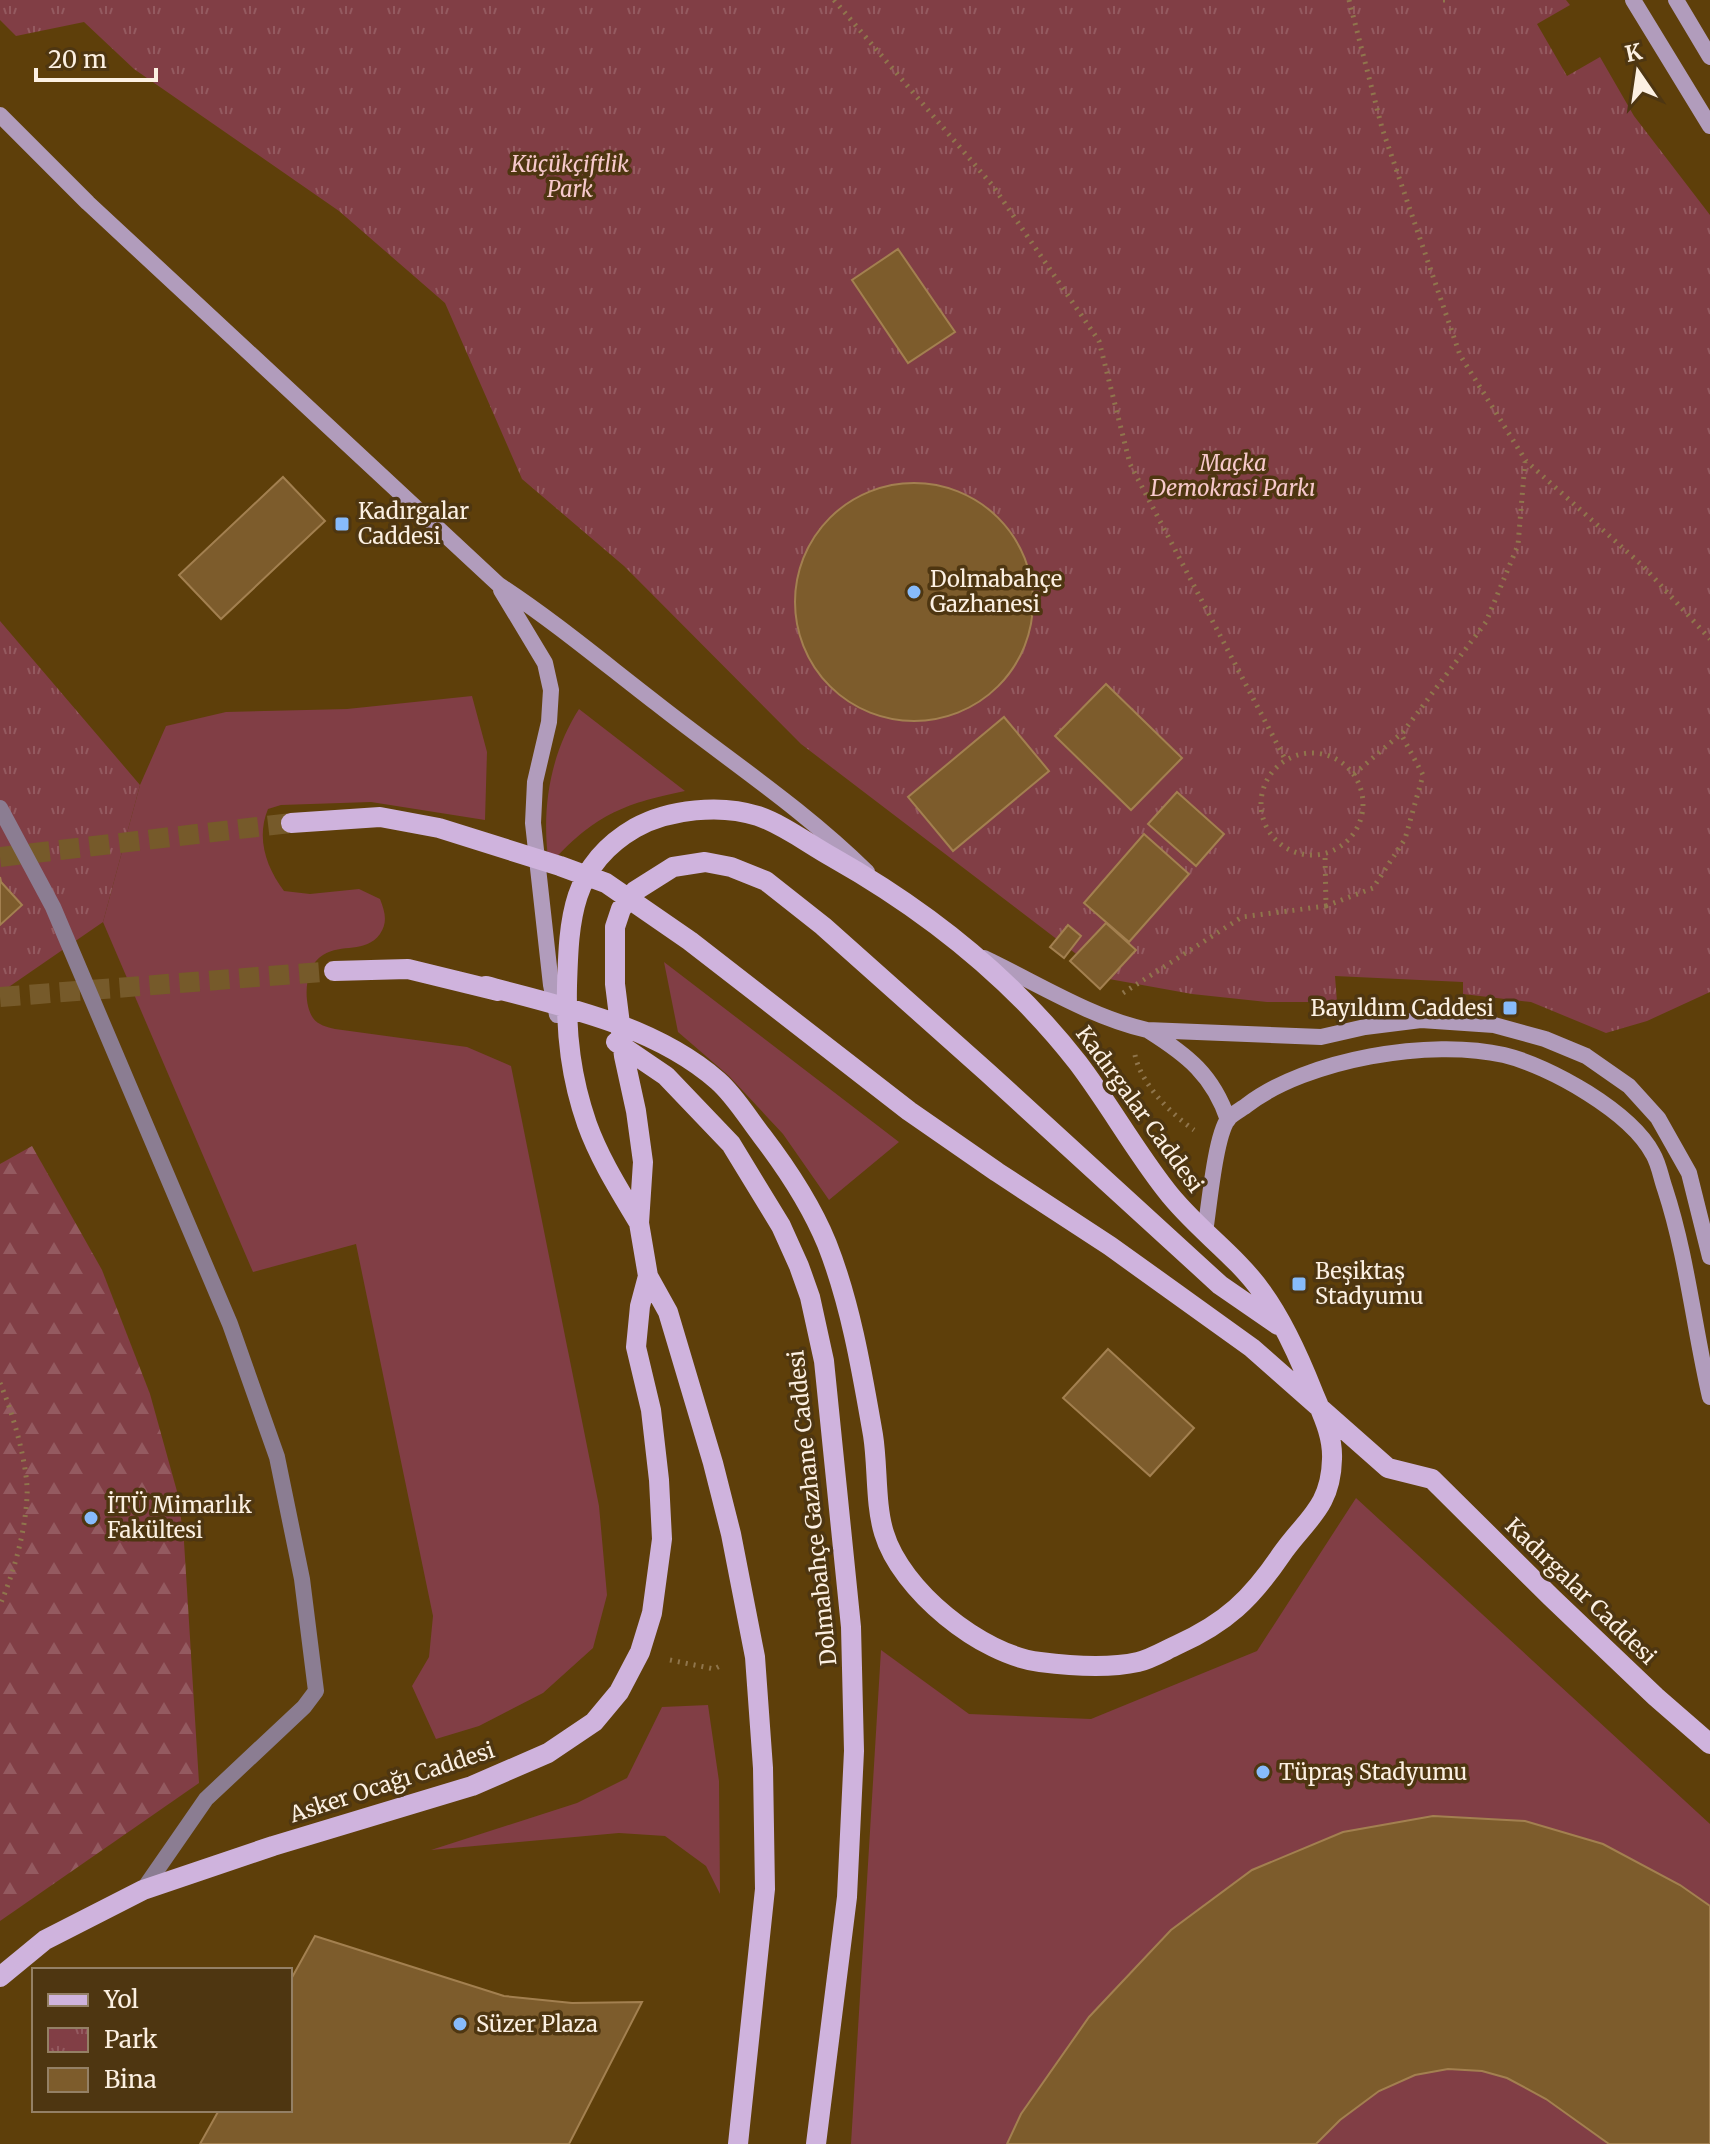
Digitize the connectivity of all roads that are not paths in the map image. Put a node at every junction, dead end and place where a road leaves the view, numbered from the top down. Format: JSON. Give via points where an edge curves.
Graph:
{"nodes":[{"id":1,"x":1633,"y":0,"type":"edge"},
{"id":2,"x":1676,"y":0,"type":"edge"},
{"id":3,"x":1710,"y":57,"type":"edge"},
{"id":4,"x":0,"y":115,"type":"edge"},
{"id":5,"x":1710,"y":126,"type":"edge"},
{"id":6,"x":499,"y":585,"type":"junction"},
{"id":7,"x":0,"y":808,"type":"edge"},
{"id":8,"x":291,"y":823,"type":"tunnel mouth"},
{"id":9,"x":880,"y":884,"type":"junction"},
{"id":10,"x":975,"y":953,"type":"junction"},
{"id":11,"x":334,"y":971,"type":"tunnel mouth"},
{"id":12,"x":486,"y":986,"type":"junction"},
{"id":13,"x":1147,"y":1030,"type":"junction"},
{"id":14,"x":567,"y":1049,"type":"junction"},
{"id":15,"x":1228,"y":1120,"type":"junction"},
{"id":16,"x":639,"y":1223,"type":"junction"},
{"id":17,"x":1205,"y":1232,"type":"junction"},
{"id":18,"x":1710,"y":1257,"type":"edge"},
{"id":19,"x":648,"y":1276,"type":"junction"},
{"id":20,"x":1282,"y":1328,"type":"junction"},
{"id":21,"x":1710,"y":1397,"type":"edge"},
{"id":22,"x":1319,"y":1408,"type":"junction"},
{"id":23,"x":1710,"y":1744,"type":"edge"},
{"id":24,"x":143,"y":1890,"type":"junction"},
{"id":25,"x":0,"y":1977,"type":"edge"},
{"id":26,"x":738,"y":2144,"type":"edge"},
{"id":27,"x":816,"y":2144,"type":"edge"}],
"edges":[{"from":1,"to":5,"type":"main road"},
{"from":2,"to":3,"type":"main road"},
{"from":4,"to":6,"type":"main road"},
{"from":6,"to":9,"type":"main road","via":[[798,809]]},
{"from":6,"to":14,"type":"main road","via":[[545,663],[551,690],[533,823],[551,985]]},
{"from":7,"to":24,"type":"lane","via":[[53,907],[230,1324],[277,1457],[313,1659],[316,1691],[206,1799]]},
{"from":8,"to":22,"type":"main road","via":[[380,817],[424,825],[606,883],[690,941],[909,1111],[1252,1348]]},
{"from":9,"to":10,"type":"main road","name":"Kadırgalar Caddesi"},
{"from":9,"to":14,"type":"main road","name":"Kadırgalar Caddesi","via":[[754,814],[717,809],[646,822],[614,841],[582,882],[570,920]]},
{"from":10,"to":13,"type":"main road"},
{"from":10,"to":17,"type":"main road","name":"Kadırgalar Caddesi","via":[[1046,1024],[1168,1194]]},
{"from":11,"to":12,"type":"main road","name":"Dolmabahçe Gazhane Caddesi","via":[[408,969]]},
{"from":12,"to":22,"type":"main road","via":[[608,1022],[672,1049],[722,1084],[784,1165],[827,1245],[854,1332],[874,1444],[882,1529],[897,1563],[927,1599],[975,1638],[1030,1661],[1088,1666],[1141,1662],[1198,1636],[1235,1611],[1315,1517],[1333,1462],[1330,1434]]},
{"from":12,"to":27,"type":"main road","name":"Dolmabahçe Gazhane Caddesi","via":[[604,1034],[666,1076],[731,1144],[781,1226],[810,1297],[824,1361],[845,1560],[854,1751],[847,1897]]},
{"from":13,"to":15,"type":"main road","via":[[1177,1048],[1210,1080]]},
{"from":13,"to":18,"type":"main road","via":[[1321,1037],[1421,1020],[1494,1025],[1545,1039],[1586,1056],[1618,1078],[1658,1118],[1689,1173]]},
{"from":14,"to":16,"type":"main road","via":[[589,1131]]},
{"from":15,"to":17,"type":"main road"},
{"from":15,"to":21,"type":"main road","via":[[1267,1090],[1309,1072],[1374,1056],[1434,1050],[1504,1055],[1588,1093],[1630,1126],[1653,1154],[1673,1215]]},
{"from":16,"to":19,"type":"main road"},
{"from":16,"to":20,"type":"main road","via":[[643,1162],[620,1027],[615,927],[635,891],[673,867],[705,862],[766,881],[823,926],[1220,1285]]},
{"from":17,"to":20,"type":"main road","name":"Kadırgalar Caddesi","via":[[1263,1293]]},
{"from":19,"to":24,"type":"main road","name":"Asker Ocağı Caddesi","via":[[636,1347],[651,1410],[662,1539],[652,1613],[619,1692],[594,1722],[548,1753],[472,1786]]},
{"from":19,"to":26,"type":"main road","via":[[668,1312],[713,1463],[755,1657],[765,1889]]},
{"from":20,"to":22,"type":"main road","name":"Kadırgalar Caddesi"},
{"from":22,"to":23,"type":"main road","name":"Kadırgalar Caddesi","via":[[1388,1468],[1432,1479]]},
{"from":24,"to":25,"type":"main road","name":"Asker Ocağı Caddesi","via":[[45,1940]]}]}
